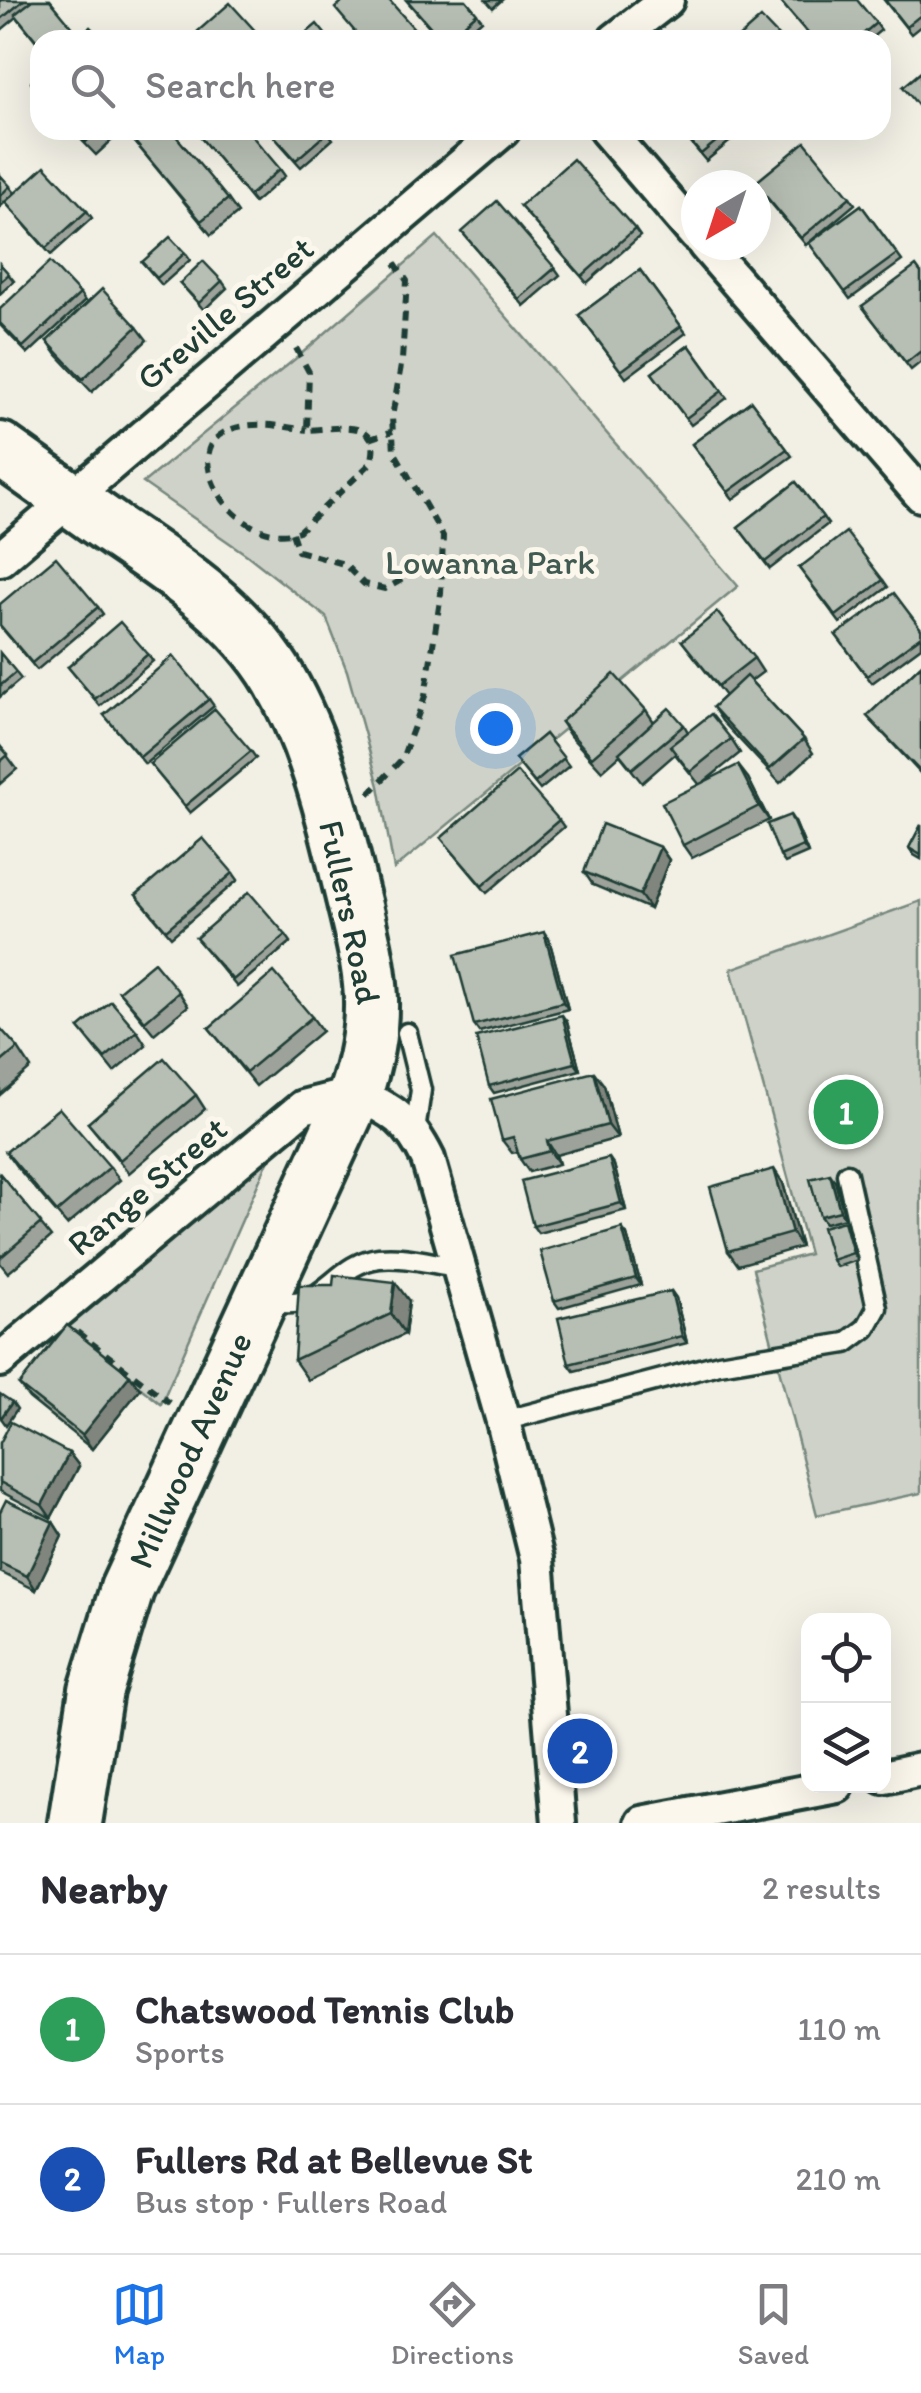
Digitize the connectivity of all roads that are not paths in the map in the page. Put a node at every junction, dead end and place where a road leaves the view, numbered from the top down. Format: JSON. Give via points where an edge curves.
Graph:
{"nodes":[{"id":1,"x":666,"y":0,"type":"edge"},
{"id":2,"x":627,"y":30,"type":"edge"},
{"id":3,"x":492,"y":140,"type":"edge"},
{"id":4,"x":615,"y":140,"type":"edge"},
{"id":5,"x":681,"y":217,"type":"edge"},
{"id":6,"x":718,"y":260,"type":"edge"},
{"id":7,"x":0,"y":449,"type":"edge"},
{"id":8,"x":921,"y":495,"type":"edge"},
{"id":9,"x":70,"y":498,"type":"junction"},
{"id":10,"x":0,"y":559,"type":"edge"},
{"id":11,"x":407,"y":1033,"type":"dead end"},
{"id":12,"x":355,"y":1094,"type":"junction"},
{"id":13,"x":415,"y":1131,"type":"junction"},
{"id":14,"x":846,"y":1174,"type":"dead end"},
{"id":15,"x":457,"y":1267,"type":"junction"},
{"id":16,"x":260,"y":1297,"type":"junction"},
{"id":17,"x":0,"y":1360,"type":"edge"},
{"id":18,"x":504,"y":1421,"type":"junction"},
{"id":19,"x":921,"y":1769,"type":"edge"},
{"id":20,"x":891,"y":1775,"type":"edge"},
{"id":21,"x":801,"y":1793,"type":"edge"},
{"id":22,"x":75,"y":1823,"type":"edge"},
{"id":23,"x":559,"y":1823,"type":"edge"},
{"id":24,"x":642,"y":1823,"type":"edge"}],
"edges":[{"from":1,"to":2,"type":"street"},
{"from":3,"to":9,"type":"street","name":"Greville Street"},
{"from":4,"to":5,"type":"street"},
{"from":6,"to":8,"type":"street"},
{"from":7,"to":9,"type":"main road","name":"Fullers Road"},
{"from":9,"to":10,"type":"street","name":"Greville Street"},
{"from":9,"to":12,"type":"main road","name":"Fullers Road","via":[[222,610],[289,698],[347,872],[371,985],[370,1048]]},
{"from":11,"to":13,"type":"lane","via":[[421,1090]]},
{"from":12,"to":13,"type":"street"},
{"from":12,"to":16,"type":"main road","name":"Millwood Avenue"},
{"from":12,"to":17,"type":"street","name":"Range Street","via":[[304,1107]]},
{"from":13,"to":15,"type":"street"},
{"from":14,"to":18,"type":"lane","via":[[877,1308],[866,1328],[846,1343],[719,1364]]},
{"from":15,"to":16,"type":"lane","via":[[378,1258],[306,1302],[288,1306]]},
{"from":15,"to":18,"type":"street"},
{"from":16,"to":22,"type":"main road","name":"Millwood Avenue","via":[[110,1635]]},
{"from":18,"to":23,"type":"street","via":[[536,1560]]},
{"from":19,"to":20,"type":"street"},
{"from":21,"to":24,"type":"street"}]}
